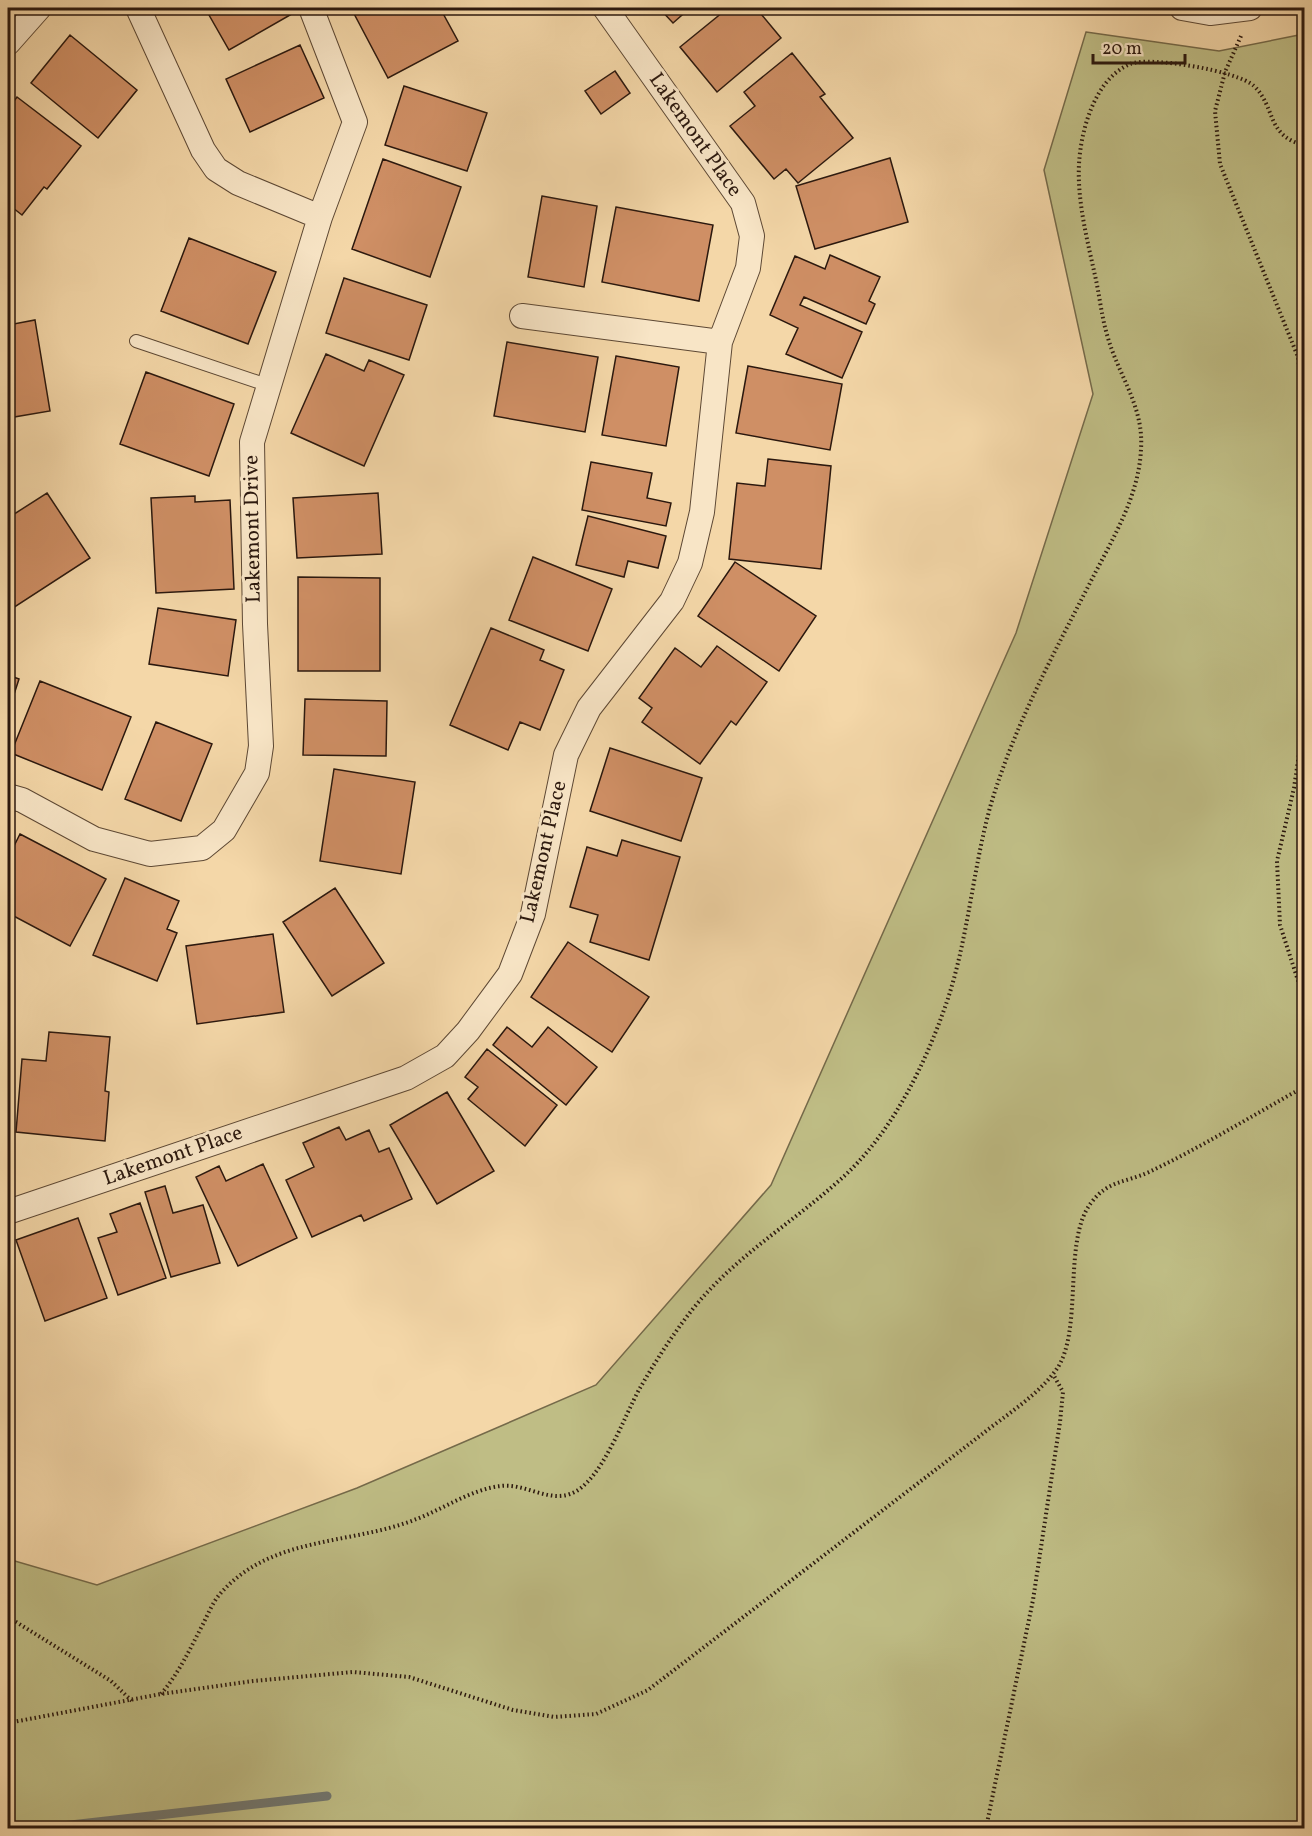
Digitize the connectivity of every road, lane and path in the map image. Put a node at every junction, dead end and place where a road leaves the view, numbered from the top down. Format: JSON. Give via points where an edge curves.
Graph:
{"nodes":[{"id":1,"x":39,"y":8,"type":"edge"},
{"id":2,"x":138,"y":8,"type":"edge"},
{"id":3,"x":311,"y":8,"type":"edge"},
{"id":4,"x":605,"y":8,"type":"edge"},
{"id":5,"x":1182,"y":8,"type":"edge"},
{"id":6,"x":1247,"y":18,"type":"edge"},
{"id":7,"x":8,"y":43,"type":"edge"},
{"id":8,"x":1225,"y":72,"type":"junction"},
{"id":9,"x":1305,"y":145,"type":"edge"},
{"id":10,"x":320,"y":217,"type":"junction"},
{"id":11,"x":522,"y":316,"type":"dead end"},
{"id":12,"x":136,"y":341,"type":"dead end"},
{"id":13,"x":720,"y":342,"type":"junction"},
{"id":14,"x":267,"y":385,"type":"junction"},
{"id":15,"x":1305,"y":405,"type":"edge"},
{"id":16,"x":1305,"y":720,"type":"edge"},
{"id":17,"x":8,"y":796,"type":"edge"},
{"id":18,"x":1305,"y":999,"type":"edge"},
{"id":19,"x":1305,"y":1087,"type":"edge"},
{"id":20,"x":8,"y":1212,"type":"edge"},
{"id":21,"x":1053,"y":1374,"type":"junction"},
{"id":22,"x":8,"y":1617,"type":"edge"},
{"id":23,"x":161,"y":1694,"type":"junction"},
{"id":24,"x":132,"y":1701,"type":"junction"},
{"id":25,"x":8,"y":1723,"type":"edge"},
{"id":26,"x":986,"y":1828,"type":"edge"}],
"edges":[{"from":1,"to":7,"type":"street"},
{"from":2,"to":10,"type":"street","via":[[202,150],[216,169],[238,183]]},
{"from":3,"to":10,"type":"street","name":"Lakemont Drive","via":[[355,122]]},
{"from":4,"to":13,"type":"street","name":"Lakemont Place","via":[[743,203],[752,236],[748,268]]},
{"from":5,"to":6,"type":"street"},
{"from":6,"to":8,"type":"path"},
{"from":8,"to":9,"type":"path","via":[[1258,89],[1275,127],[1289,142]]},
{"from":8,"to":15,"type":"path","via":[[1215,111],[1220,164],[1298,357]]},
{"from":8,"to":23,"type":"path","via":[[1156,59],[1128,65],[1109,81],[1092,104],[1079,166],[1083,208],[1108,339],[1139,413],[1142,450],[1133,493],[1121,524],[1030,699],[1006,754],[945,1006],[916,1076],[879,1138],[843,1178],[735,1263],[690,1312],[641,1386],[593,1478],[571,1494],[549,1495],[504,1485],[477,1492],[401,1524],[315,1542],[271,1556],[217,1596],[179,1673]]},
{"from":10,"to":14,"type":"street","name":"Lakemont Drive"},
{"from":11,"to":13,"type":"street"},
{"from":12,"to":14,"type":"lane"},
{"from":13,"to":20,"type":"street","name":"Lakemont Place","via":[[702,512],[690,563],[672,601],[589,708],[566,755],[533,914],[510,974],[468,1031],[445,1056],[406,1078]]},
{"from":14,"to":17,"type":"street","name":"Lakemont Drive","via":[[252,442],[261,746],[257,773],[224,830],[202,848],[150,854],[94,839]]},
{"from":16,"to":18,"type":"path","via":[[1277,861],[1280,925]]},
{"from":19,"to":21,"type":"path","via":[[1148,1173],[1108,1185],[1089,1204],[1078,1236],[1066,1348]]},
{"from":21,"to":23,"type":"path","via":[[981,1435],[648,1690],[596,1714],[554,1717],[523,1712],[410,1677],[353,1672]]},
{"from":21,"to":26,"type":"path","via":[[1063,1392],[1060,1422],[1033,1600]]},
{"from":22,"to":24,"type":"path","via":[[111,1681]]},
{"from":23,"to":24,"type":"path"},
{"from":24,"to":25,"type":"path"}]}
